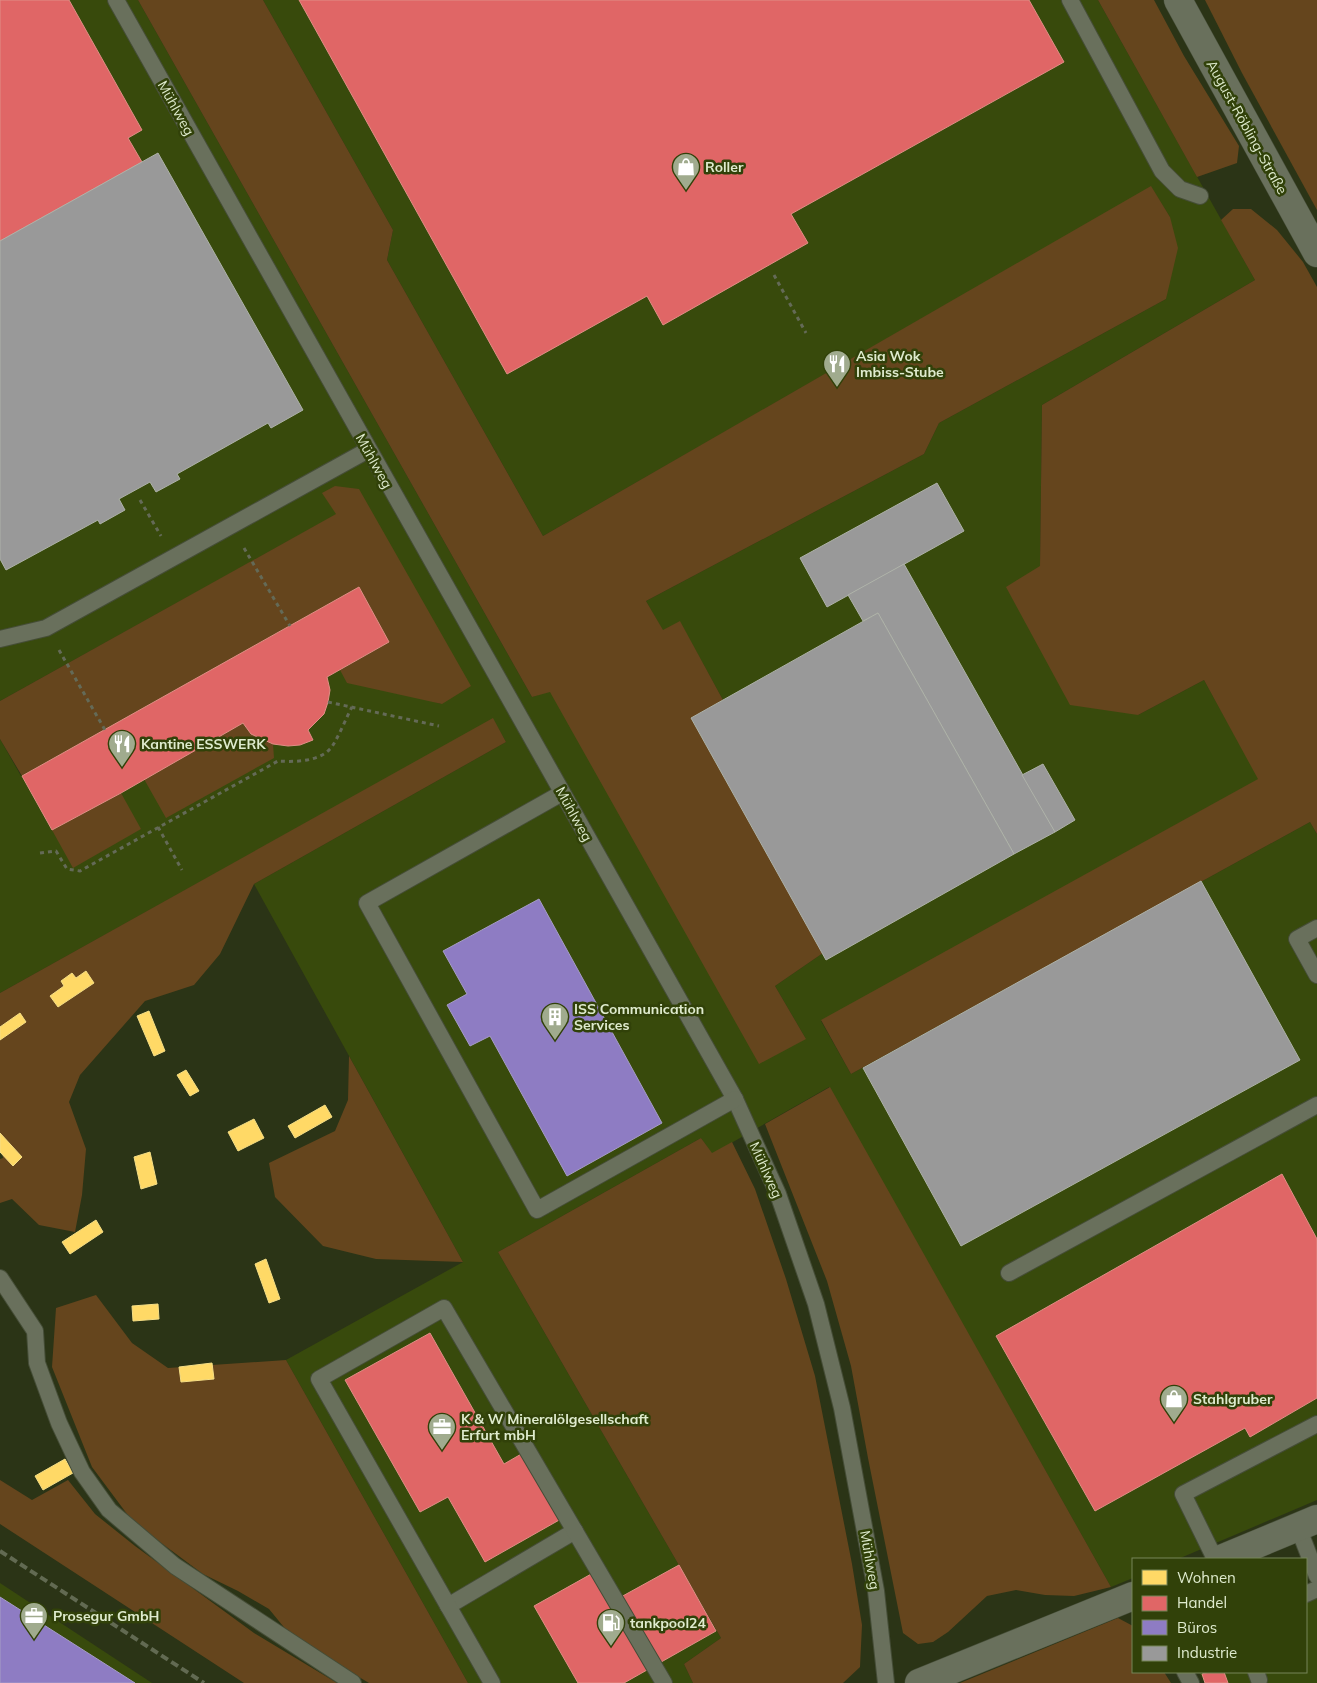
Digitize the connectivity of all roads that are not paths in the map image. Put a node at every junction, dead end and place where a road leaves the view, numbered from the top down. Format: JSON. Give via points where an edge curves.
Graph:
{"nodes":[{"id":1,"x":116,"y":0,"type":"edge"},
{"id":2,"x":1070,"y":0,"type":"edge"},
{"id":3,"x":1178,"y":0,"type":"edge"},
{"id":4,"x":1200,"y":196,"type":"dead end"},
{"id":5,"x":1317,"y":253,"type":"edge"},
{"id":6,"x":368,"y":450,"type":"junction"},
{"id":7,"x":0,"y":639,"type":"edge"},
{"id":8,"x":562,"y":793,"type":"junction"},
{"id":9,"x":1317,"y":928,"type":"edge"},
{"id":10,"x":1317,"y":975,"type":"edge"},
{"id":11,"x":734,"y":1099,"type":"junction"},
{"id":12,"x":1317,"y":1105,"type":"edge"},
{"id":13,"x":1009,"y":1273,"type":"dead end"},
{"id":14,"x":0,"y":1278,"type":"edge"},
{"id":15,"x":1317,"y":1424,"type":"edge"},
{"id":16,"x":1308,"y":1523,"type":"edge"},
{"id":17,"x":575,"y":1531,"type":"junction"},
{"id":18,"x":1215,"y":1558,"type":"edge"},
{"id":19,"x":1223,"y":1558,"type":"edge"},
{"id":20,"x":1317,"y":1576,"type":"edge"},
{"id":21,"x":1132,"y":1596,"type":"edge"},
{"id":22,"x":448,"y":1606,"type":"junction"},
{"id":23,"x":353,"y":1683,"type":"edge"},
{"id":24,"x":492,"y":1683,"type":"edge"},
{"id":25,"x":664,"y":1683,"type":"edge"},
{"id":26,"x":886,"y":1683,"type":"edge"},
{"id":27,"x":919,"y":1683,"type":"edge"}],
"edges":[{"from":1,"to":6,"type":"lane","name":"Mühlweg"},
{"from":2,"to":4,"type":"lane","via":[[1162,171],[1180,189]]},
{"from":3,"to":5,"type":"street","name":"August-Röbling-Straße"},
{"from":6,"to":7,"type":"lane","via":[[46,628]]},
{"from":6,"to":8,"type":"lane","name":"Mühlweg"},
{"from":8,"to":11,"type":"lane","name":"Mühlweg"},
{"from":8,"to":11,"type":"lane","via":[[367,903],[537,1210]]},
{"from":9,"to":10,"type":"lane","via":[[1297,939]]},
{"from":11,"to":26,"type":"lane","name":"Mühlweg","via":[[778,1194],[816,1304],[846,1427],[876,1591]]},
{"from":12,"to":13,"type":"lane"},
{"from":14,"to":23,"type":"lane","via":[[35,1331],[36,1363],[59,1423],[82,1472],[109,1510],[175,1566]]},
{"from":15,"to":18,"type":"lane","via":[[1183,1494]]},
{"from":16,"to":19,"type":"street"},
{"from":16,"to":20,"type":"lane"},
{"from":17,"to":22,"type":"lane"},
{"from":17,"to":22,"type":"lane","via":[[444,1308],[319,1379]]},
{"from":17,"to":25,"type":"lane"},
{"from":21,"to":27,"type":"street"},
{"from":22,"to":24,"type":"lane"}]}
